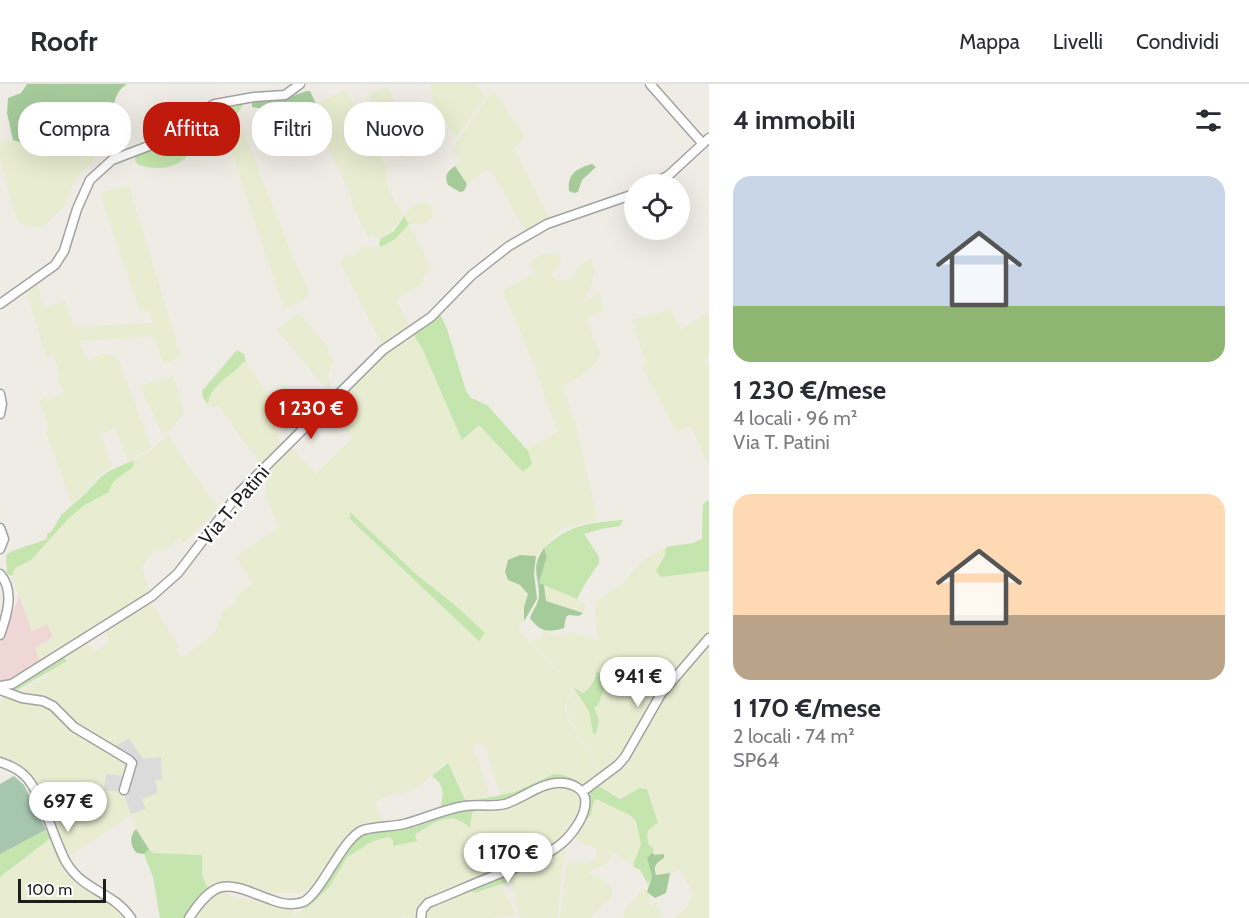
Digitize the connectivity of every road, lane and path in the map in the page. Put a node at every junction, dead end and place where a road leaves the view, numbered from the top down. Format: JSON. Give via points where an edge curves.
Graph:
{"nodes":[{"id":1,"x":300,"y":84,"type":"edge"},
{"id":2,"x":650,"y":84,"type":"edge"},
{"id":3,"x":706,"y":141,"type":"edge"},
{"id":4,"x":670,"y":174,"type":"edge"},
{"id":5,"x":624,"y":198,"type":"edge"},
{"id":6,"x":0,"y":304,"type":"edge"},
{"id":7,"x":0,"y":394,"type":"edge"},
{"id":8,"x":0,"y":414,"type":"edge"},
{"id":9,"x":0,"y":528,"type":"edge"},
{"id":10,"x":0,"y":549,"type":"edge"},
{"id":11,"x":0,"y":574,"type":"edge"},
{"id":12,"x":0,"y":635,"type":"edge"},
{"id":13,"x":709,"y":638,"type":"edge"},
{"id":14,"x":0,"y":688,"type":"edge"},
{"id":15,"x":0,"y":762,"type":"edge"},
{"id":16,"x":124,"y":790,"type":"dead end"},
{"id":17,"x":582,"y":792,"type":"junction"},
{"id":18,"x":131,"y":918,"type":"edge"},
{"id":19,"x":189,"y":918,"type":"edge"},
{"id":20,"x":421,"y":918,"type":"edge"}],
"edges":[{"from":1,"to":6,"type":"street","via":[[285,96],[215,104],[167,139],[112,160],[90,180],[55,266]]},
{"from":2,"to":3,"type":"street"},
{"from":3,"to":4,"type":"street"},
{"from":5,"to":14,"type":"street","name":"Via T. Patini","via":[[548,224],[509,246],[472,275],[431,317],[383,350],[239,492],[191,558],[152,596]]},
{"from":7,"to":8,"type":"street"},
{"from":9,"to":10,"type":"street","via":[[4,539]]},
{"from":11,"to":12,"type":"street","via":[[10,593]]},
{"from":13,"to":17,"type":"street","via":[[661,694],[625,757]]},
{"from":14,"to":16,"type":"street","via":[[53,706],[74,728],[129,760],[132,763]]},
{"from":15,"to":18,"type":"street","via":[[26,776],[76,876],[116,900]]},
{"from":17,"to":19,"type":"street","via":[[573,785],[553,783],[496,806],[464,806],[361,831],[306,901],[293,905],[279,903],[232,886],[217,887]]},
{"from":17,"to":20,"type":"street","via":[[584,811],[556,848],[428,903]]}]}
